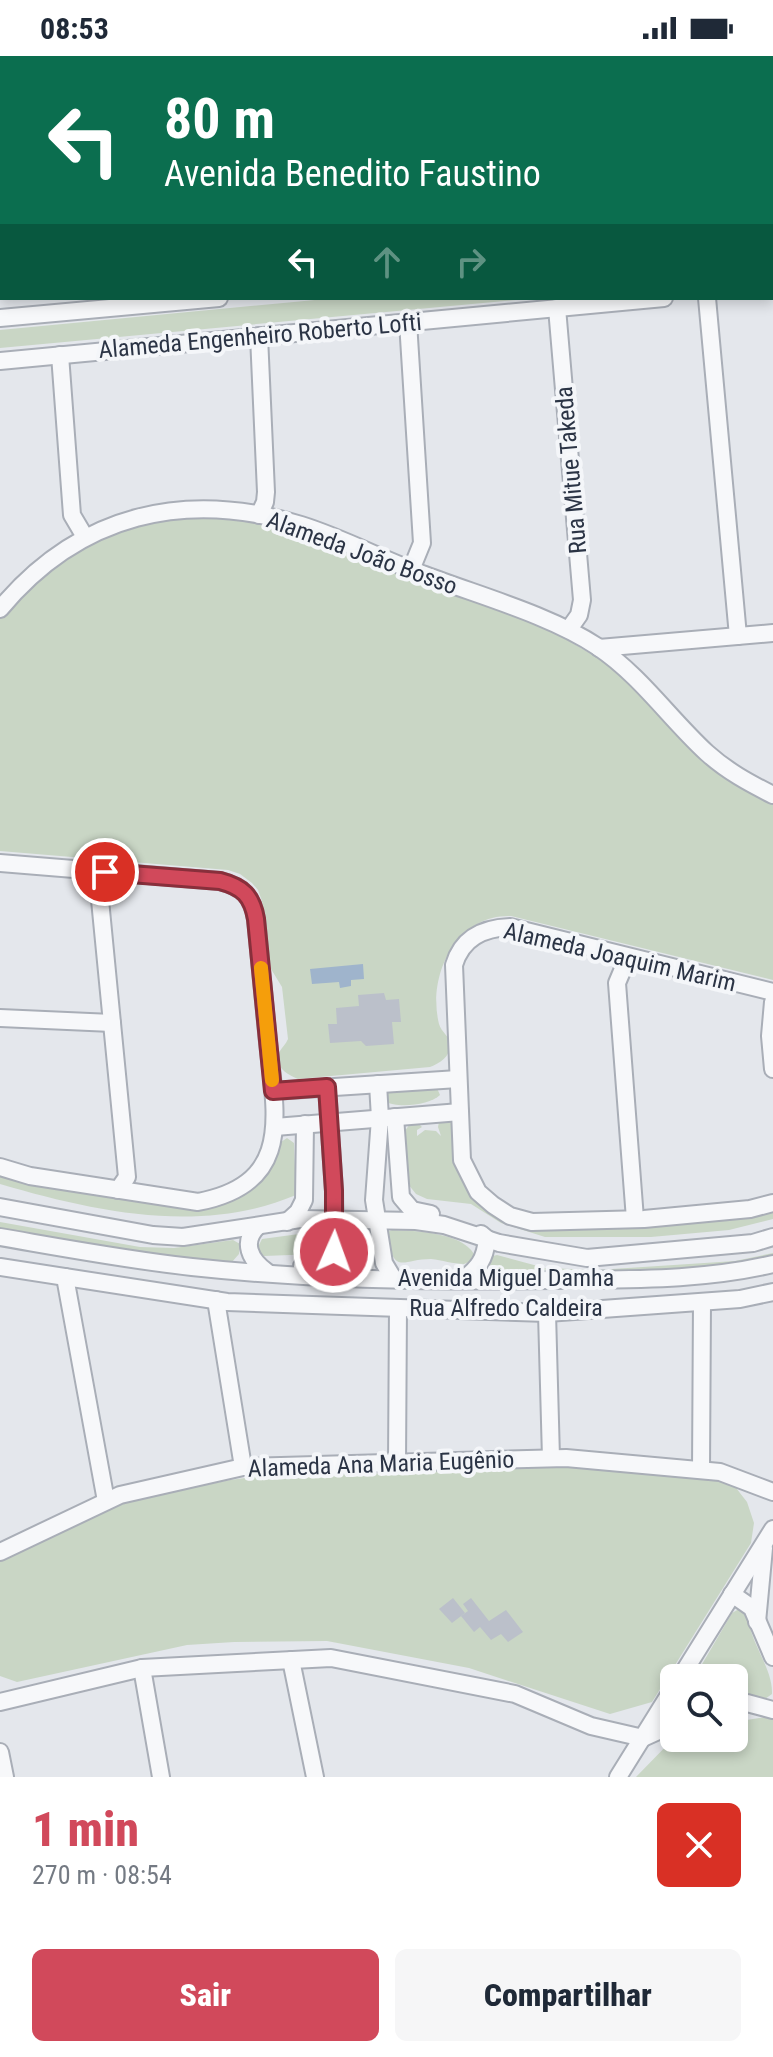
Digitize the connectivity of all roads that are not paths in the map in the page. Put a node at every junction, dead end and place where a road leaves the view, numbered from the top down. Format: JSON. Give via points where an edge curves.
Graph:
{"nodes":[{"id":1,"x":197,"y":300,"type":"edge"},
{"id":2,"x":643,"y":300,"type":"edge"},
{"id":3,"x":707,"y":300,"type":"edge"},
{"id":4,"x":557,"y":308,"type":"junction"},
{"id":5,"x":0,"y":318,"type":"edge"},
{"id":6,"x":408,"y":322,"type":"junction"},
{"id":7,"x":259,"y":336,"type":"junction"},
{"id":8,"x":60,"y":355,"type":"junction"},
{"id":9,"x":0,"y":361,"type":"edge"},
{"id":10,"x":259,"y":515,"type":"junction"},
{"id":11,"x":85,"y":537,"type":"junction"},
{"id":12,"x":411,"y":570,"type":"junction"},
{"id":13,"x":0,"y":609,"type":"edge"},
{"id":14,"x":569,"y":629,"type":"junction"},
{"id":15,"x":773,"y":633,"type":"edge"},
{"id":16,"x":738,"y":636,"type":"junction"},
{"id":17,"x":599,"y":648,"type":"junction"},
{"id":18,"x":773,"y":795,"type":"edge"},
{"id":19,"x":0,"y":863,"type":"edge"},
{"id":20,"x":105,"y":872,"type":"junction"},
{"id":21,"x":633,"y":958,"type":"junction"},
{"id":22,"x":773,"y":992,"type":"edge"},
{"id":23,"x":773,"y":1002,"type":"edge"},
{"id":24,"x":0,"y":1018,"type":"edge"},
{"id":25,"x":112,"y":1023,"type":"junction"},
{"id":26,"x":773,"y":1069,"type":"edge"},
{"id":27,"x":458,"y":1079,"type":"junction"},
{"id":28,"x":378,"y":1084,"type":"junction"},
{"id":29,"x":327,"y":1087,"type":"junction"},
{"id":30,"x":273,"y":1091,"type":"junction"},
{"id":31,"x":460,"y":1112,"type":"junction"},
{"id":32,"x":387,"y":1118,"type":"junction"},
{"id":33,"x":330,"y":1122,"type":"junction"},
{"id":34,"x":305,"y":1124,"type":"junction"},
{"id":35,"x":274,"y":1133,"type":"junction"},
{"id":36,"x":0,"y":1167,"type":"edge"},
{"id":37,"x":118,"y":1190,"type":"junction"},
{"id":38,"x":773,"y":1203,"type":"edge"},
{"id":39,"x":0,"y":1207,"type":"edge"},
{"id":40,"x":335,"y":1219,"type":"junction"},
{"id":41,"x":635,"y":1219,"type":"junction"},
{"id":42,"x":376,"y":1220,"type":"junction"},
{"id":43,"x":287,"y":1222,"type":"junction"},
{"id":44,"x":258,"y":1226,"type":"junction"},
{"id":45,"x":0,"y":1237,"type":"edge"},
{"id":46,"x":773,"y":1237,"type":"edge"},
{"id":47,"x":487,"y":1239,"type":"junction"},
{"id":48,"x":773,"y":1264,"type":"edge"},
{"id":49,"x":0,"y":1267,"type":"edge"},
{"id":50,"x":268,"y":1272,"type":"junction"},
{"id":51,"x":65,"y":1277,"type":"junction"},
{"id":52,"x":393,"y":1278,"type":"junction"},
{"id":53,"x":463,"y":1280,"type":"junction"},
{"id":54,"x":773,"y":1292,"type":"edge"},
{"id":55,"x":216,"y":1300,"type":"junction"},
{"id":56,"x":702,"y":1302,"type":"junction"},
{"id":57,"x":398,"y":1308,"type":"junction"},
{"id":58,"x":547,"y":1313,"type":"junction"},
{"id":59,"x":551,"y":1458,"type":"junction"},
{"id":60,"x":397,"y":1463,"type":"junction"},
{"id":61,"x":243,"y":1467,"type":"junction"},
{"id":62,"x":701,"y":1470,"type":"junction"},
{"id":63,"x":773,"y":1492,"type":"edge"},
{"id":64,"x":106,"y":1501,"type":"junction"},
{"id":65,"x":769,"y":1536,"type":"edge"},
{"id":66,"x":0,"y":1552,"type":"edge"},
{"id":67,"x":732,"y":1594,"type":"junction"},
{"id":68,"x":757,"y":1622,"type":"junction"},
{"id":69,"x":773,"y":1657,"type":"edge"},
{"id":70,"x":291,"y":1660,"type":"junction"},
{"id":71,"x":689,"y":1664,"type":"edge"},
{"id":72,"x":142,"y":1668,"type":"junction"},
{"id":73,"x":0,"y":1702,"type":"edge"},
{"id":74,"x":748,"y":1703,"type":"edge"},
{"id":75,"x":660,"y":1710,"type":"edge"},
{"id":76,"x":773,"y":1710,"type":"edge"},
{"id":77,"x":660,"y":1730,"type":"edge"},
{"id":78,"x":643,"y":1738,"type":"junction"},
{"id":79,"x":0,"y":1752,"type":"edge"},
{"id":80,"x":5,"y":1777,"type":"edge"},
{"id":81,"x":161,"y":1777,"type":"edge"},
{"id":82,"x":315,"y":1777,"type":"edge"},
{"id":83,"x":618,"y":1777,"type":"edge"}],
"edges":[{"from":1,"to":5,"type":"street"},
{"from":2,"to":4,"type":"street","name":"Alameda Engenheiro Roberto Lofti"},
{"from":3,"to":16,"type":"street"},
{"from":4,"to":6,"type":"street","name":"Alameda Engenheiro Roberto Lofti"},
{"from":4,"to":14,"type":"street","name":"Rua Mitue Takeda","via":[[582,600]]},
{"from":6,"to":7,"type":"street","name":"Alameda Engenheiro Roberto Lofti"},
{"from":6,"to":12,"type":"street","via":[[422,543]]},
{"from":7,"to":8,"type":"street","name":"Alameda Engenheiro Roberto Lofti"},
{"from":7,"to":10,"type":"street","via":[[266,492]]},
{"from":8,"to":9,"type":"street","name":"Alameda Engenheiro Roberto Lofti"},
{"from":8,"to":11,"type":"street","via":[[72,515]]},
{"from":10,"to":11,"type":"street","name":"Alameda João Bosso","via":[[180,509],[127,520]]},
{"from":10,"to":12,"type":"street","name":"Alameda João Bosso","via":[[303,525]]},
{"from":11,"to":13,"type":"street","name":"Alameda João Bosso","via":[[64,549]]},
{"from":12,"to":14,"type":"street","name":"Alameda João Bosso"},
{"from":14,"to":17,"type":"street","name":"Alameda João Bosso"},
{"from":15,"to":16,"type":"street"},
{"from":16,"to":17,"type":"street"},
{"from":17,"to":18,"type":"street","name":"Alameda João Bosso","via":[[638,680],[707,753]]},
{"from":19,"to":20,"type":"street"},
{"from":20,"to":25,"type":"street","via":[[100,900]]},
{"from":20,"to":30,"type":"street","via":[[220,881],[248,894],[256,919]]},
{"from":21,"to":22,"type":"street","name":"Alameda Joaquim Marim"},
{"from":21,"to":27,"type":"street","name":"Alameda Joaquim Marim","via":[[510,927],[480,932],[468,940],[454,965]]},
{"from":21,"to":41,"type":"street","via":[[617,983]]},
{"from":23,"to":26,"type":"street"},
{"from":24,"to":25,"type":"street"},
{"from":25,"to":37,"type":"street","via":[[127,1177]]},
{"from":27,"to":28,"type":"street"},
{"from":27,"to":31,"type":"street"},
{"from":28,"to":29,"type":"street"},
{"from":28,"to":32,"type":"street"},
{"from":29,"to":30,"type":"street"},
{"from":29,"to":33,"type":"street"},
{"from":30,"to":35,"type":"street"},
{"from":31,"to":32,"type":"street"},
{"from":31,"to":41,"type":"street","via":[[462,1160],[478,1192],[510,1216],[532,1222]]},
{"from":32,"to":33,"type":"street"},
{"from":32,"to":42,"type":"street","via":[[373,1187]]},
{"from":32,"to":47,"type":"street","via":[[401,1197],[407,1205],[468,1222]]},
{"from":33,"to":34,"type":"street"},
{"from":33,"to":40,"type":"street"},
{"from":34,"to":35,"type":"street"},
{"from":34,"to":43,"type":"street","via":[[305,1194]]},
{"from":35,"to":37,"type":"street","via":[[259,1171],[232,1194],[198,1202]]},
{"from":36,"to":37,"type":"street"},
{"from":38,"to":41,"type":"street"},
{"from":39,"to":44,"type":"street","name":"Avenida Miguel Damha","via":[[153,1235],[207,1235]]},
{"from":40,"to":42,"type":"street","name":"Avenida Miguel Damha"},
{"from":40,"to":43,"type":"street","name":"Avenida Miguel Damha"},
{"from":40,"to":50,"type":"street","via":[[335,1246],[326,1261]]},
{"from":42,"to":47,"type":"street","name":"Avenida Miguel Damha","via":[[444,1225]]},
{"from":42,"to":52,"type":"street","via":[[384,1263]]},
{"from":43,"to":44,"type":"street","name":"Avenida Miguel Damha"},
{"from":44,"to":50,"type":"street","via":[[249,1239],[249,1251]]},
{"from":45,"to":50,"type":"street","name":"Avenida Miguel Damha","via":[[191,1267]]},
{"from":46,"to":47,"type":"street","name":"Avenida Miguel Damha","via":[[587,1258]]},
{"from":47,"to":53,"type":"street","via":[[482,1262]]},
{"from":48,"to":53,"type":"street","name":"Avenida Miguel Damha","via":[[690,1278]]},
{"from":49,"to":51,"type":"street","name":"Rua Alfredo Caldeira"},
{"from":50,"to":52,"type":"street","name":"Avenida Miguel Damha"},
{"from":51,"to":55,"type":"street","name":"Rua Alfredo Caldeira"},
{"from":51,"to":64,"type":"street"},
{"from":52,"to":53,"type":"street","name":"Avenida Miguel Damha"},
{"from":54,"to":56,"type":"street","name":"Rua Alfredo Caldeira"},
{"from":55,"to":57,"type":"street","name":"Rua Alfredo Caldeira"},
{"from":55,"to":61,"type":"street"},
{"from":56,"to":58,"type":"street","name":"Rua Alfredo Caldeira"},
{"from":56,"to":62,"type":"street"},
{"from":57,"to":58,"type":"street","name":"Rua Alfredo Caldeira"},
{"from":57,"to":60,"type":"street"},
{"from":58,"to":59,"type":"street"},
{"from":59,"to":60,"type":"street","name":"Alameda Ana Maria Eugênio"},
{"from":59,"to":62,"type":"street","name":"Alameda Ana Maria Eugênio"},
{"from":60,"to":61,"type":"street","name":"Alameda Ana Maria Eugênio"},
{"from":61,"to":64,"type":"street","name":"Alameda Ana Maria Eugênio"},
{"from":62,"to":63,"type":"street","name":"Alameda Ana Maria Eugênio"},
{"from":64,"to":66,"type":"street","name":"Alameda Ana Maria Eugênio"},
{"from":65,"to":67,"type":"street"},
{"from":65,"to":68,"type":"street"},
{"from":67,"to":68,"type":"street","via":[[752,1608]]},
{"from":67,"to":71,"type":"street"},
{"from":68,"to":69,"type":"street"},
{"from":70,"to":72,"type":"street"},
{"from":70,"to":78,"type":"street","via":[[331,1658],[515,1694],[591,1726]]},
{"from":70,"to":82,"type":"street"},
{"from":72,"to":73,"type":"street"},
{"from":72,"to":81,"type":"street"},
{"from":74,"to":76,"type":"street"},
{"from":75,"to":78,"type":"street"},
{"from":77,"to":78,"type":"street"},
{"from":78,"to":83,"type":"street"},
{"from":79,"to":80,"type":"street"}]}
